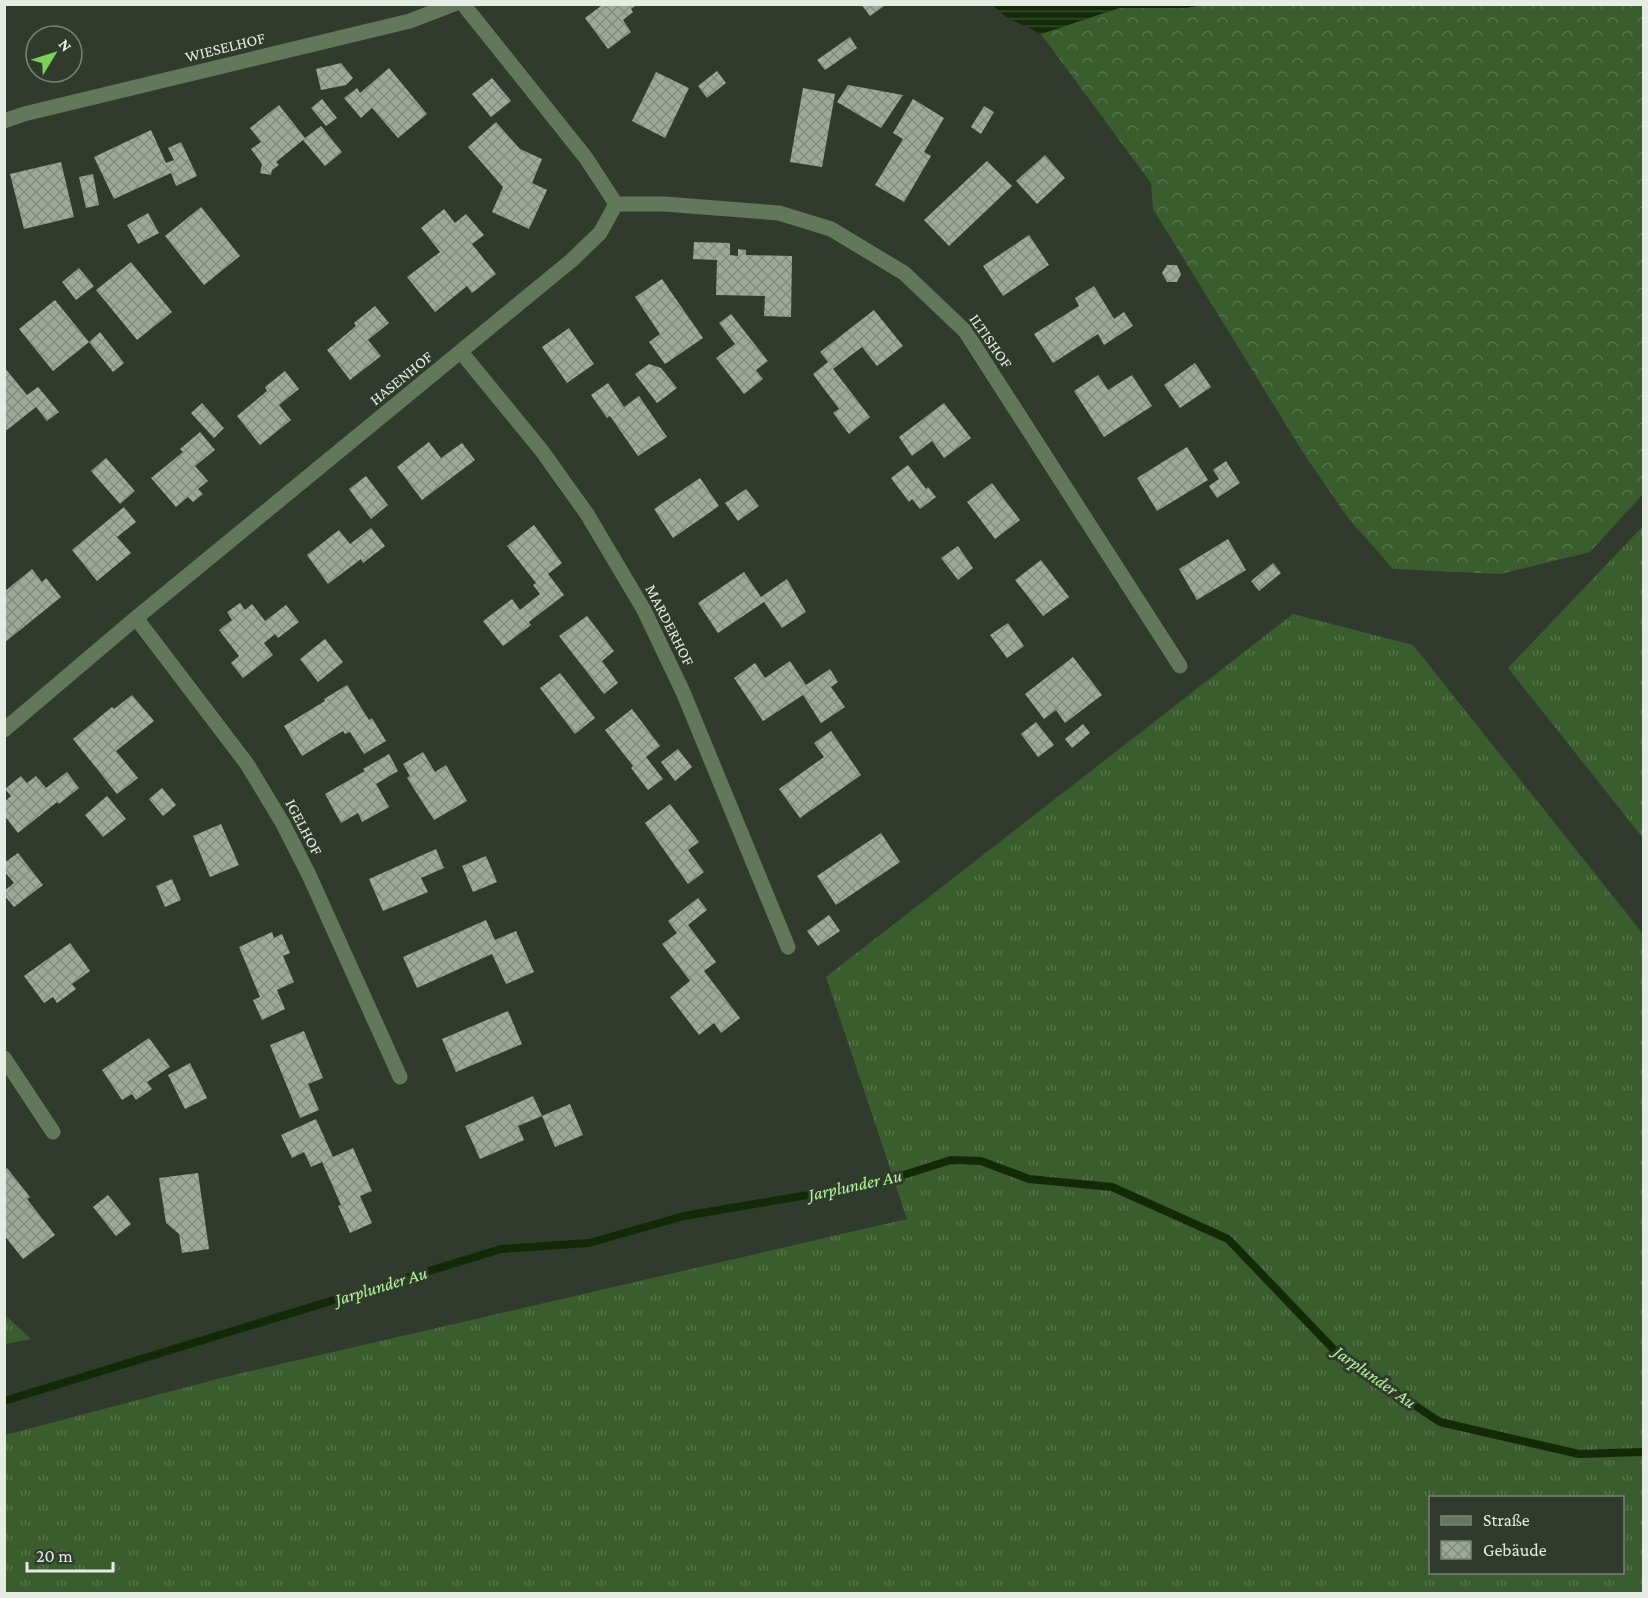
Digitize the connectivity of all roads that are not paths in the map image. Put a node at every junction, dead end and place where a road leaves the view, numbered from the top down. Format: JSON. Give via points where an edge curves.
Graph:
{"nodes":[{"id":1,"x":454,"y":4,"type":"edge"},
{"id":2,"x":463,"y":4,"type":"edge"},
{"id":3,"x":4,"y":121,"type":"edge"},
{"id":4,"x":616,"y":204,"type":"junction"},
{"id":5,"x":461,"y":352,"type":"junction"},
{"id":6,"x":136,"y":618,"type":"junction"},
{"id":7,"x":1180,"y":666,"type":"dead end"},
{"id":8,"x":4,"y":730,"type":"edge"},
{"id":9,"x":788,"y":947,"type":"dead end"},
{"id":10,"x":4,"y":1058,"type":"edge"},
{"id":11,"x":400,"y":1077,"type":"dead end"},
{"id":12,"x":53,"y":1132,"type":"dead end"}],
"edges":[{"from":1,"to":3,"type":"street","name":"WIESELHOF","via":[[410,21]]},
{"from":2,"to":4,"type":"street","via":[[586,158]]},
{"from":4,"to":5,"type":"street","name":"HASENHOF","via":[[600,233],[572,260]]},
{"from":4,"to":7,"type":"street","name":"ILTISHOF","via":[[779,213],[831,229],[904,273],[965,331]]},
{"from":5,"to":6,"type":"street","name":"HASENHOF"},
{"from":5,"to":9,"type":"street","name":"MARDERHOF","via":[[574,496],[644,610],[683,692]]},
{"from":6,"to":8,"type":"street","name":"HASENHOF"},
{"from":6,"to":11,"type":"street","name":"IGELHOF","via":[[248,764],[282,822]]},
{"from":10,"to":12,"type":"street"}]}
